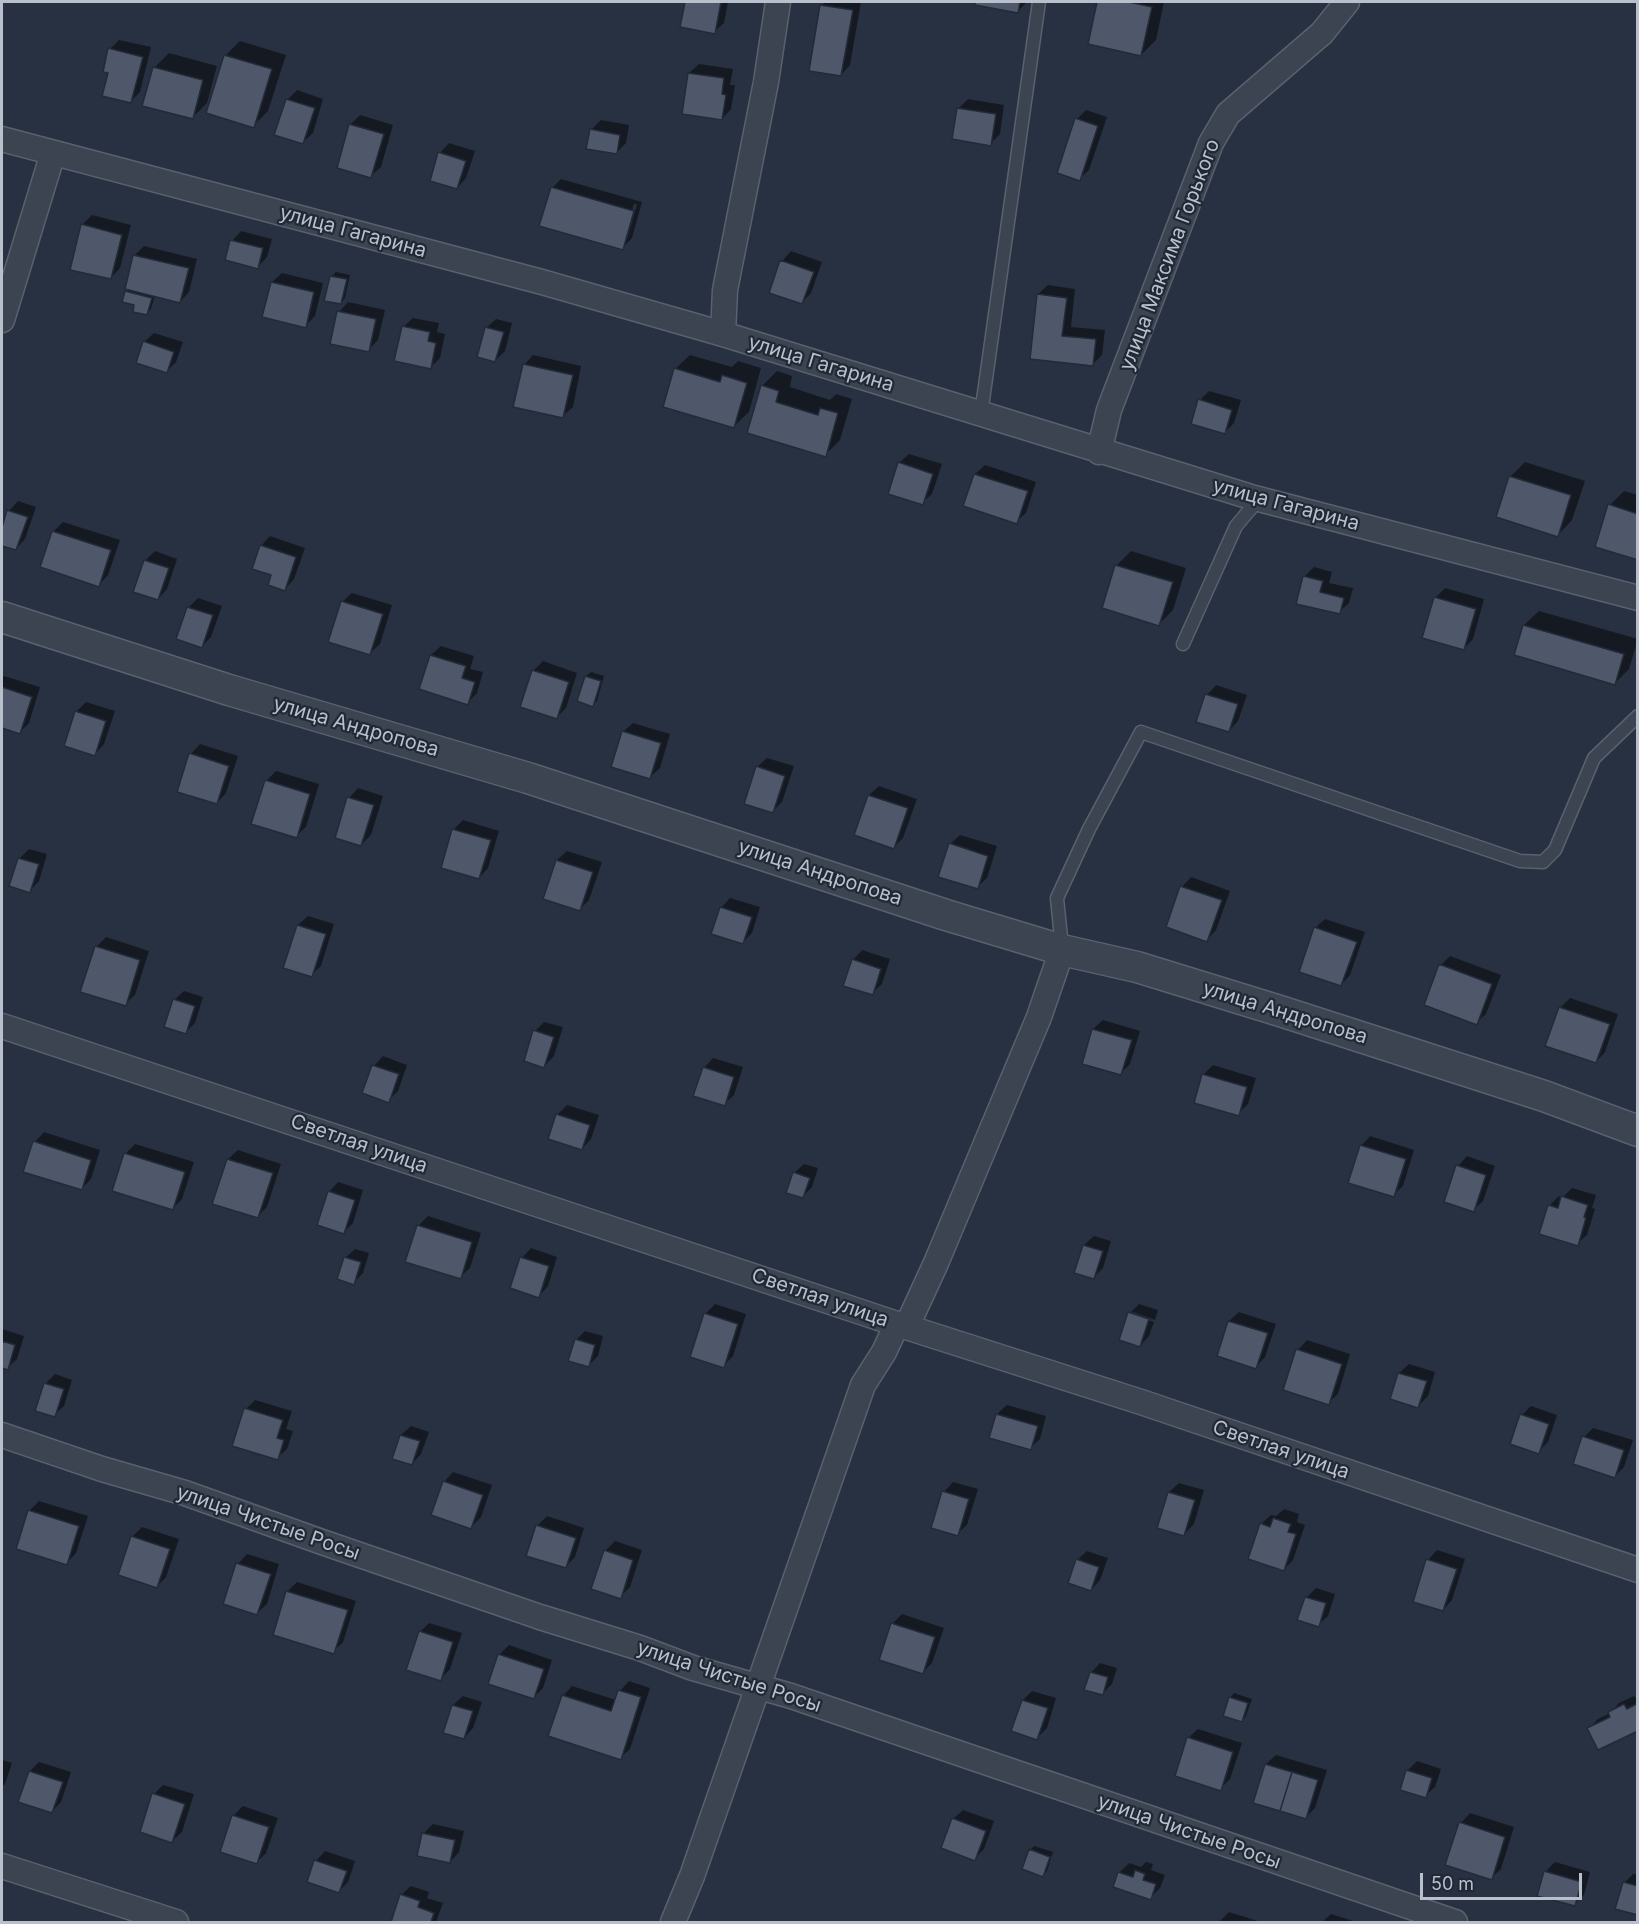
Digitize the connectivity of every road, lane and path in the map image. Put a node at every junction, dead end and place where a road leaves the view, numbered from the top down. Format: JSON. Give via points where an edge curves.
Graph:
{"nodes":[{"id":1,"x":778,"y":2,"type":"edge"},
{"id":2,"x":1039,"y":2,"type":"edge"},
{"id":3,"x":1347,"y":2,"type":"edge"},
{"id":4,"x":2,"y":139,"type":"edge"},
{"id":5,"x":53,"y":153,"type":"junction"},
{"id":6,"x":2,"y":320,"type":"edge"},
{"id":7,"x":723,"y":334,"type":"junction"},
{"id":8,"x":981,"y":414,"type":"junction"},
{"id":9,"x":1099,"y":452,"type":"junction"},
{"id":10,"x":1259,"y":500,"type":"junction"},
{"id":11,"x":1638,"y":598,"type":"edge"},
{"id":12,"x":2,"y":618,"type":"edge"},
{"id":13,"x":1183,"y":644,"type":"dead end"},
{"id":14,"x":1638,"y":716,"type":"edge"},
{"id":15,"x":1062,"y":950,"type":"junction"},
{"id":16,"x":2,"y":1026,"type":"edge"},
{"id":17,"x":1638,"y":1131,"type":"edge"},
{"id":18,"x":902,"y":1325,"type":"junction"},
{"id":19,"x":2,"y":1435,"type":"edge"},
{"id":20,"x":1638,"y":1570,"type":"edge"},
{"id":21,"x":758,"y":1687,"type":"junction"},
{"id":22,"x":2,"y":1866,"type":"edge"},
{"id":23,"x":132,"y":1916,"type":"edge"},
{"id":24,"x":176,"y":1923,"type":"edge"},
{"id":25,"x":673,"y":1923,"type":"edge"},
{"id":26,"x":1455,"y":1923,"type":"edge"}],
"edges":[{"from":1,"to":7,"type":"street","via":[[725,290]]},
{"from":2,"to":8,"type":"lane"},
{"from":3,"to":9,"type":"street","name":"улица Максима Горького","via":[[1322,33],[1228,114],[1211,143],[1109,410]]},
{"from":4,"to":5,"type":"street","name":"улица Гагарина"},
{"from":5,"to":6,"type":"street"},
{"from":5,"to":7,"type":"street","name":"улица Гагарина"},
{"from":7,"to":8,"type":"street","name":"улица Гагарина"},
{"from":8,"to":9,"type":"street","name":"улица Гагарина"},
{"from":9,"to":10,"type":"street","name":"улица Гагарина"},
{"from":10,"to":11,"type":"street","name":"улица Гагарина"},
{"from":10,"to":13,"type":"lane","via":[[1236,526]]},
{"from":12,"to":15,"type":"street","name":"улица Андропова","via":[[528,778]]},
{"from":14,"to":15,"type":"lane","via":[[1594,759],[1555,850],[1543,862],[1520,861],[1141,732],[1057,898]]},
{"from":15,"to":17,"type":"street","name":"улица Андропова","via":[[1137,967],[1280,1011],[1544,1096]]},
{"from":15,"to":18,"type":"street","via":[[1039,1017],[936,1263]]},
{"from":16,"to":18,"type":"street","name":"Светлая улица"},
{"from":18,"to":20,"type":"street","name":"Светлая улица"},
{"from":18,"to":21,"type":"street","via":[[863,1385]]},
{"from":19,"to":21,"type":"street","name":"улица Чистые Росы"},
{"from":21,"to":25,"type":"street"},
{"from":21,"to":26,"type":"street","name":"улица Чистые Росы"},
{"from":22,"to":23,"type":"street"},
{"from":23,"to":24,"type":"street"}]}
